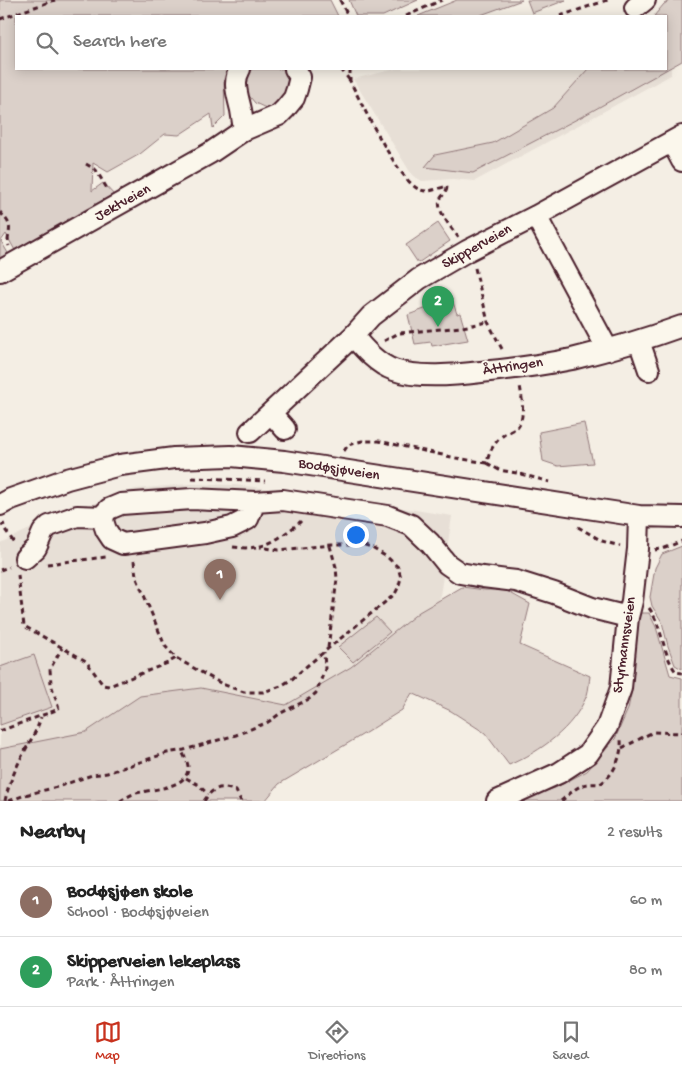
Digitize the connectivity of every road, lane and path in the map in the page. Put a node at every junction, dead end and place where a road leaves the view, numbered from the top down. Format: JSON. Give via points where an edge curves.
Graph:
{"nodes":[{"id":1,"x":55,"y":0,"type":"edge"},
{"id":2,"x":340,"y":0,"type":"edge"},
{"id":3,"x":442,"y":0,"type":"edge"},
{"id":4,"x":608,"y":0,"type":"edge"},
{"id":5,"x":600,"y":1,"type":"edge"},
{"id":6,"x":348,"y":15,"type":"edge"},
{"id":7,"x":408,"y":15,"type":"edge"},
{"id":8,"x":563,"y":15,"type":"edge"},
{"id":9,"x":0,"y":19,"type":"edge"},
{"id":10,"x":239,"y":70,"type":"edge"},
{"id":11,"x":296,"y":70,"type":"edge"},
{"id":12,"x":342,"y":70,"type":"edge"},
{"id":13,"x":350,"y":70,"type":"edge"},
{"id":14,"x":350,"y":81,"type":"junction"},
{"id":15,"x":244,"y":130,"type":"junction"},
{"id":16,"x":677,"y":139,"type":"edge"},
{"id":17,"x":682,"y":161,"type":"edge"},
{"id":18,"x":86,"y":164,"type":"dead end"},
{"id":19,"x":118,"y":205,"type":"junction"},
{"id":20,"x":0,"y":212,"type":"edge"},
{"id":21,"x":536,"y":216,"type":"junction"},
{"id":22,"x":462,"y":243,"type":"dead end"},
{"id":23,"x":474,"y":265,"type":"dead end"},
{"id":24,"x":9,"y":267,"type":"edge"},
{"id":25,"x":488,"y":322,"type":"junction"},
{"id":26,"x":682,"y":326,"type":"edge"},
{"id":27,"x":353,"y":336,"type":"junction"},
{"id":28,"x":639,"y":341,"type":"junction"},
{"id":29,"x":380,"y":343,"type":"dead end"},
{"id":30,"x":608,"y":350,"type":"junction"},
{"id":31,"x":504,"y":354,"type":"dead end"},
{"id":32,"x":649,"y":370,"type":"dead end"},
{"id":33,"x":520,"y":380,"type":"dead end"},
{"id":34,"x":270,"y":413,"type":"junction"},
{"id":35,"x":285,"y":429,"type":"dead end"},
{"id":36,"x":250,"y":432,"type":"dead end"},
{"id":37,"x":340,"y":456,"type":"dead end"},
{"id":38,"x":487,"y":463,"type":"junction"},
{"id":39,"x":552,"y":482,"type":"dead end"},
{"id":40,"x":255,"y":502,"type":"junction"},
{"id":41,"x":0,"y":505,"type":"edge"},
{"id":42,"x":639,"y":516,"type":"junction"},
{"id":43,"x":104,"y":517,"type":"junction"},
{"id":44,"x":682,"y":517,"type":"edge"},
{"id":45,"x":302,"y":518,"type":"dead end"},
{"id":46,"x":682,"y":540,"type":"edge"},
{"id":47,"x":228,"y":545,"type":"dead end"},
{"id":48,"x":330,"y":546,"type":"junction"},
{"id":49,"x":260,"y":547,"type":"junction"},
{"id":50,"x":649,"y":550,"type":"dead end"},
{"id":51,"x":133,"y":554,"type":"dead end"},
{"id":52,"x":25,"y":558,"type":"joint"},
{"id":53,"x":636,"y":611,"type":"junction"},
{"id":54,"x":62,"y":647,"type":"junction"},
{"id":55,"x":326,"y":650,"type":"junction"},
{"id":56,"x":176,"y":658,"type":"junction"},
{"id":57,"x":682,"y":673,"type":"edge"},
{"id":58,"x":42,"y":716,"type":"junction"},
{"id":59,"x":0,"y":731,"type":"edge"},
{"id":60,"x":682,"y":733,"type":"edge"},
{"id":61,"x":622,"y":748,"type":"dead end"},
{"id":62,"x":182,"y":751,"type":"junction"},
{"id":63,"x":186,"y":778,"type":"junction"},
{"id":64,"x":208,"y":794,"type":"junction"},
{"id":65,"x":8,"y":801,"type":"edge"},
{"id":66,"x":120,"y":801,"type":"edge"},
{"id":67,"x":204,"y":801,"type":"edge"},
{"id":68,"x":241,"y":801,"type":"edge"},
{"id":69,"x":497,"y":801,"type":"edge"}],
"edges":[{"from":1,"to":9,"type":"path"},
{"from":2,"to":6,"type":"path"},
{"from":3,"to":7,"type":"path"},
{"from":4,"to":5,"type":"path"},
{"from":5,"to":8,"type":"path"},
{"from":10,"to":15,"type":"street","via":[[236,91]]},
{"from":11,"to":15,"type":"street","name":"Jektveien","via":[[300,77],[297,90],[285,110]]},
{"from":12,"to":14,"type":"path"},
{"from":13,"to":14,"type":"path"},
{"from":14,"to":22,"type":"path","via":[[406,179],[421,191],[447,186],[440,206],[443,216]]},
{"from":15,"to":19,"type":"street","name":"Jektveien"},
{"from":16,"to":17,"type":"street"},
{"from":16,"to":21,"type":"street","name":"Skipperveien"},
{"from":18,"to":19,"type":"path","via":[[96,170]]},
{"from":19,"to":24,"type":"street","name":"Jektveien"},
{"from":20,"to":24,"type":"path","via":[[9,223]]},
{"from":21,"to":27,"type":"street","name":"Skipperveien","via":[[419,279],[372,316]]},
{"from":21,"to":30,"type":"street"},
{"from":23,"to":25,"type":"path"},
{"from":25,"to":29,"type":"path","via":[[399,333]]},
{"from":25,"to":31,"type":"path"},
{"from":26,"to":28,"type":"street","name":"Åttringen"},
{"from":27,"to":30,"type":"street","name":"Åttringen","via":[[371,355],[393,370],[433,375],[514,368]]},
{"from":27,"to":34,"type":"street","name":"Skipperveien"},
{"from":28,"to":30,"type":"street","name":"Åttringen"},
{"from":28,"to":32,"type":"street"},
{"from":33,"to":38,"type":"path","via":[[521,419],[516,428],[497,440]]},
{"from":34,"to":35,"type":"street"},
{"from":34,"to":36,"type":"street","name":"Skipperveien"},
{"from":37,"to":38,"type":"path","via":[[348,445],[380,441]]},
{"from":38,"to":39,"type":"path","via":[[499,470]]},
{"from":40,"to":43,"type":"street","via":[[192,500],[121,504],[109,510]]},
{"from":40,"to":43,"type":"street","via":[[248,519],[232,527],[123,544],[112,539],[106,530]]},
{"from":40,"to":53,"type":"street","via":[[283,500],[388,516],[411,525],[447,564],[460,573],[516,581],[592,608]]},
{"from":41,"to":42,"type":"street","name":"Bodøsjøveien","via":[[67,479],[120,465],[174,458],[231,456],[284,461]]},
{"from":42,"to":44,"type":"street","name":"Bodøsjøveien"},
{"from":42,"to":53,"type":"street","name":"Styrmannsveien","via":[[632,601]]},
{"from":43,"to":52,"type":"street","via":[[77,516],[49,526],[36,548]]},
{"from":45,"to":49,"type":"path","via":[[275,541]]},
{"from":46,"to":50,"type":"path"},
{"from":47,"to":49,"type":"path","via":[[247,549]]},
{"from":48,"to":49,"type":"path","via":[[280,550]]},
{"from":48,"to":55,"type":"path","via":[[337,579]]},
{"from":48,"to":55,"type":"path","via":[[372,548],[398,567],[401,578],[395,594]]},
{"from":51,"to":56,"type":"path","via":[[136,576],[165,646]]},
{"from":52,"to":54,"type":"path","via":[[17,564],[24,626]]},
{"from":53,"to":57,"type":"path","via":[[650,608],[659,624],[671,664],[676,672]]},
{"from":53,"to":69,"type":"street","name":"Styrmannsveien","via":[[622,688],[607,727],[588,754],[559,773]]},
{"from":54,"to":56,"type":"path","via":[[86,661],[102,685],[109,686]]},
{"from":54,"to":58,"type":"path","via":[[50,669],[59,709]]},
{"from":55,"to":56,"type":"path","via":[[292,679],[263,692],[244,692],[222,684]]},
{"from":55,"to":62,"type":"path","via":[[325,669],[316,693],[309,700],[236,735]]},
{"from":58,"to":59,"type":"path"},
{"from":58,"to":65,"type":"path","via":[[18,764]]},
{"from":60,"to":61,"type":"path","via":[[653,732]]},
{"from":62,"to":63,"type":"path","via":[[188,769]]},
{"from":62,"to":65,"type":"path"},
{"from":63,"to":64,"type":"path"},
{"from":63,"to":66,"type":"path"},
{"from":64,"to":67,"type":"path"},
{"from":64,"to":68,"type":"path","via":[[227,787],[236,790]]}]}
